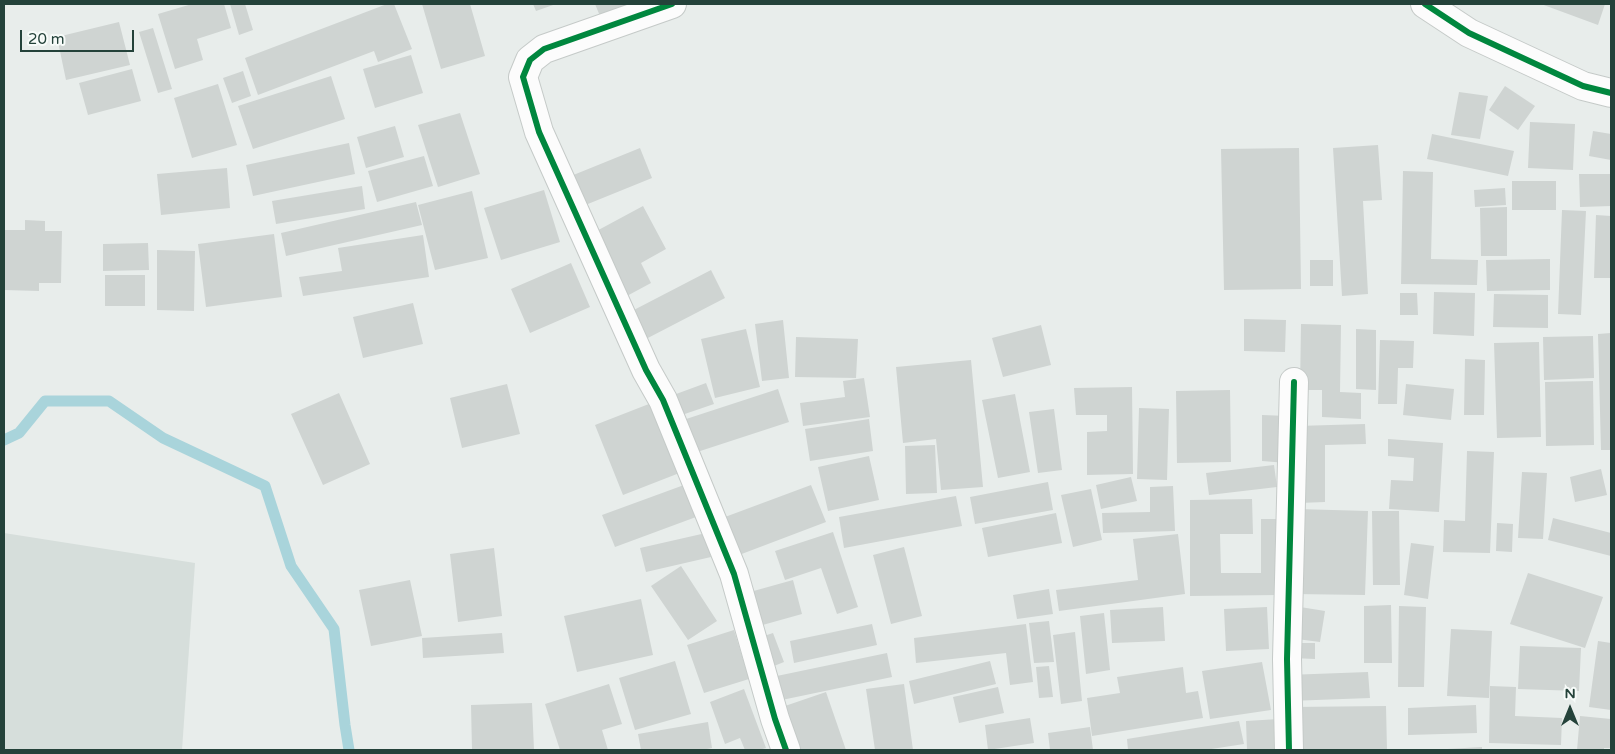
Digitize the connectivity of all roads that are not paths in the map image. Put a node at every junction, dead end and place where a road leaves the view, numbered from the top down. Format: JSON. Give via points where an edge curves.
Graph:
{"nodes":[{"id":1,"x":672,"y":4,"type":"edge"},
{"id":2,"x":1425,"y":4,"type":"edge"},
{"id":3,"x":1611,"y":94,"type":"edge"},
{"id":4,"x":1294,"y":382,"type":"dead end"},
{"id":5,"x":786,"y":750,"type":"edge"},
{"id":6,"x":1289,"y":750,"type":"edge"}],
"edges":[{"from":1,"to":5,"type":"street","via":[[544,49],[530,60],[523,77],[539,132],[646,370],[663,400],[734,574]]},
{"from":2,"to":3,"type":"street","via":[[1469,34],[1583,86]]},
{"from":4,"to":6,"type":"street","via":[[1287,659]]}]}
